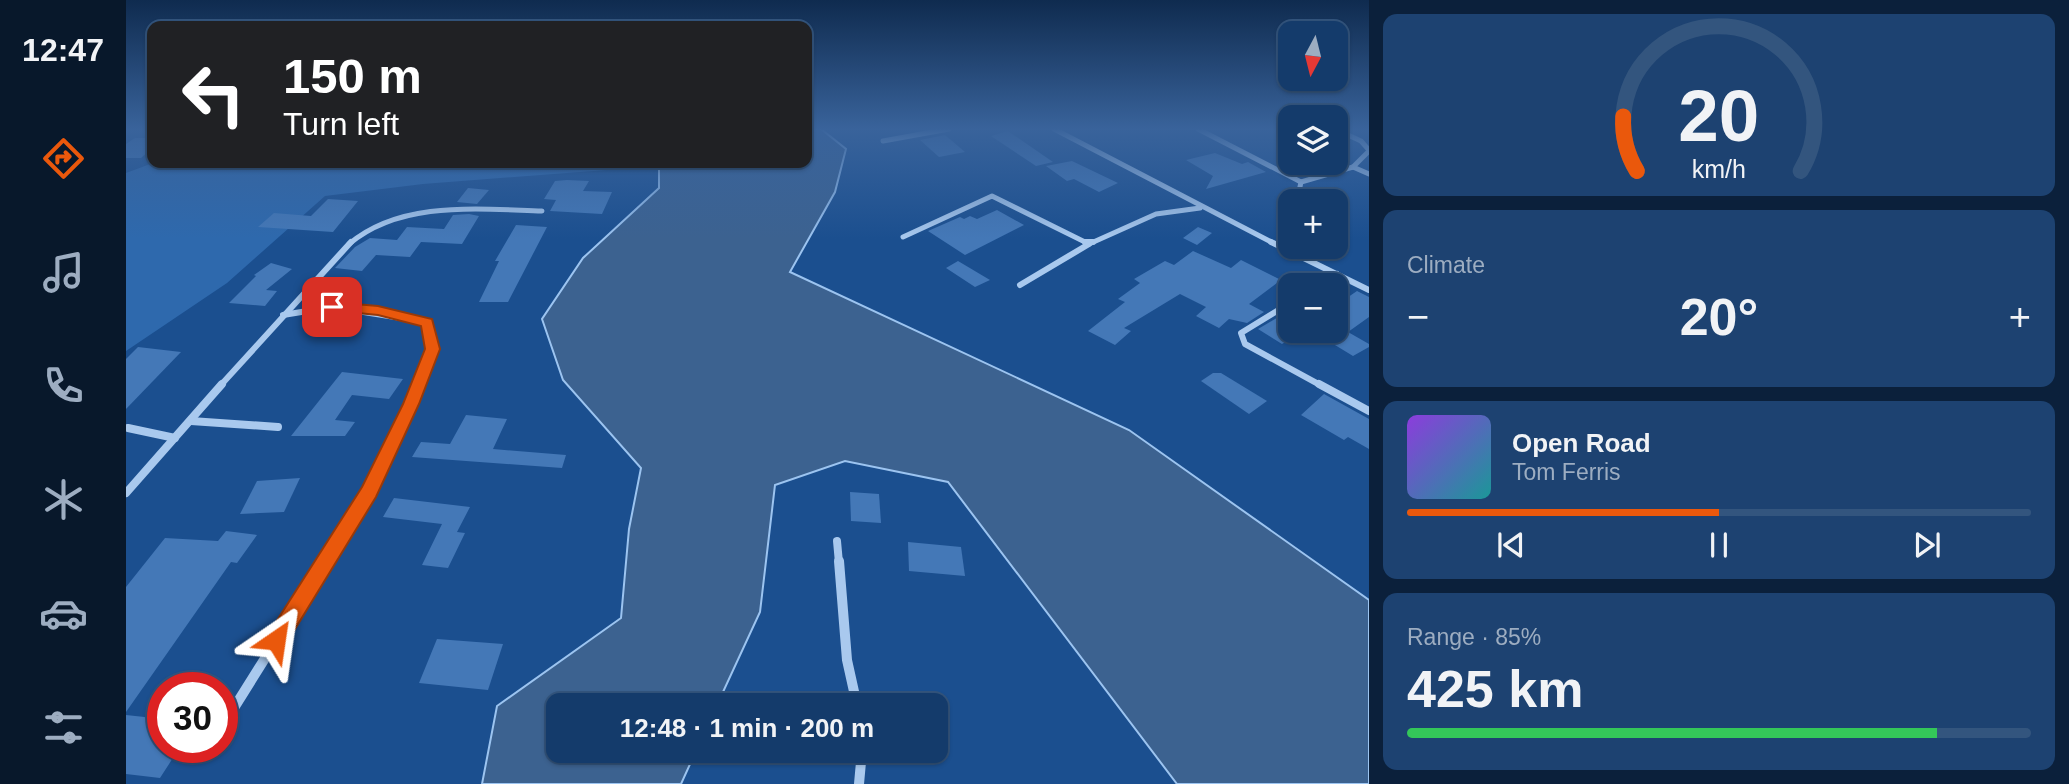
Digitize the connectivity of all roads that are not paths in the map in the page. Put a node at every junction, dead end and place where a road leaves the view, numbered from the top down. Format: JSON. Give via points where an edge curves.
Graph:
{"nodes":[{"id":1,"x":1129,"y":166,"type":"edge"},
{"id":2,"x":1269,"y":166,"type":"edge"},
{"id":3,"x":1353,"y":167,"type":"joint"},
{"id":4,"x":1369,"y":174,"type":"edge"},
{"id":5,"x":1301,"y":182,"type":"junction"},
{"id":6,"x":1300,"y":189,"type":"edge"},
{"id":7,"x":1204,"y":209,"type":"junction"},
{"id":8,"x":541,"y":211,"type":"dead end"},
{"id":9,"x":903,"y":237,"type":"dead end"},
{"id":10,"x":1089,"y":244,"type":"junction"},
{"id":11,"x":1278,"y":245,"type":"edge"},
{"id":12,"x":1306,"y":259,"type":"edge"},
{"id":13,"x":1335,"y":273,"type":"edge"},
{"id":14,"x":1348,"y":280,"type":"edge"},
{"id":15,"x":1020,"y":285,"type":"dead end"},
{"id":16,"x":1369,"y":290,"type":"edge"},
{"id":17,"x":1278,"y":310,"type":"edge"},
{"id":18,"x":283,"y":314,"type":"junction"},
{"id":19,"x":1369,"y":411,"type":"edge"},
{"id":20,"x":191,"y":421,"type":"junction"},
{"id":21,"x":278,"y":427,"type":"dead end"},
{"id":22,"x":128,"y":428,"type":"edge"},
{"id":23,"x":176,"y":438,"type":"junction"},
{"id":24,"x":126,"y":493,"type":"edge"},
{"id":25,"x":837,"y":541,"type":"dead end"},
{"id":26,"x":854,"y":693,"type":"edge"},
{"id":27,"x":238,"y":701,"type":"edge"},
{"id":28,"x":861,"y":763,"type":"edge"},
{"id":29,"x":859,"y":784,"type":"edge"}],
"edges":[{"from":1,"to":7,"type":"street"},
{"from":2,"to":5,"type":"street"},
{"from":3,"to":4,"type":"street"},
{"from":3,"to":5,"type":"street"},
{"from":5,"to":6,"type":"street"},
{"from":7,"to":10,"type":"street","via":[[1154,212]]},
{"from":7,"to":11,"type":"street"},
{"from":8,"to":18,"type":"street","via":[[444,211],[380,225],[333,258]]},
{"from":9,"to":10,"type":"street","via":[[992,196]]},
{"from":10,"to":15,"type":"street"},
{"from":12,"to":13,"type":"street"},
{"from":14,"to":16,"type":"street"},
{"from":17,"to":19,"type":"street","via":[[1241,333],[1245,344]]},
{"from":18,"to":20,"type":"street"},
{"from":18,"to":27,"type":"street","via":[[332,307],[418,319],[427,323],[433,349],[369,492]]},
{"from":20,"to":21,"type":"street"},
{"from":20,"to":23,"type":"street"},
{"from":22,"to":23,"type":"street"},
{"from":23,"to":24,"type":"street"},
{"from":25,"to":26,"type":"street","via":[[847,660]]},
{"from":28,"to":29,"type":"street"}]}
